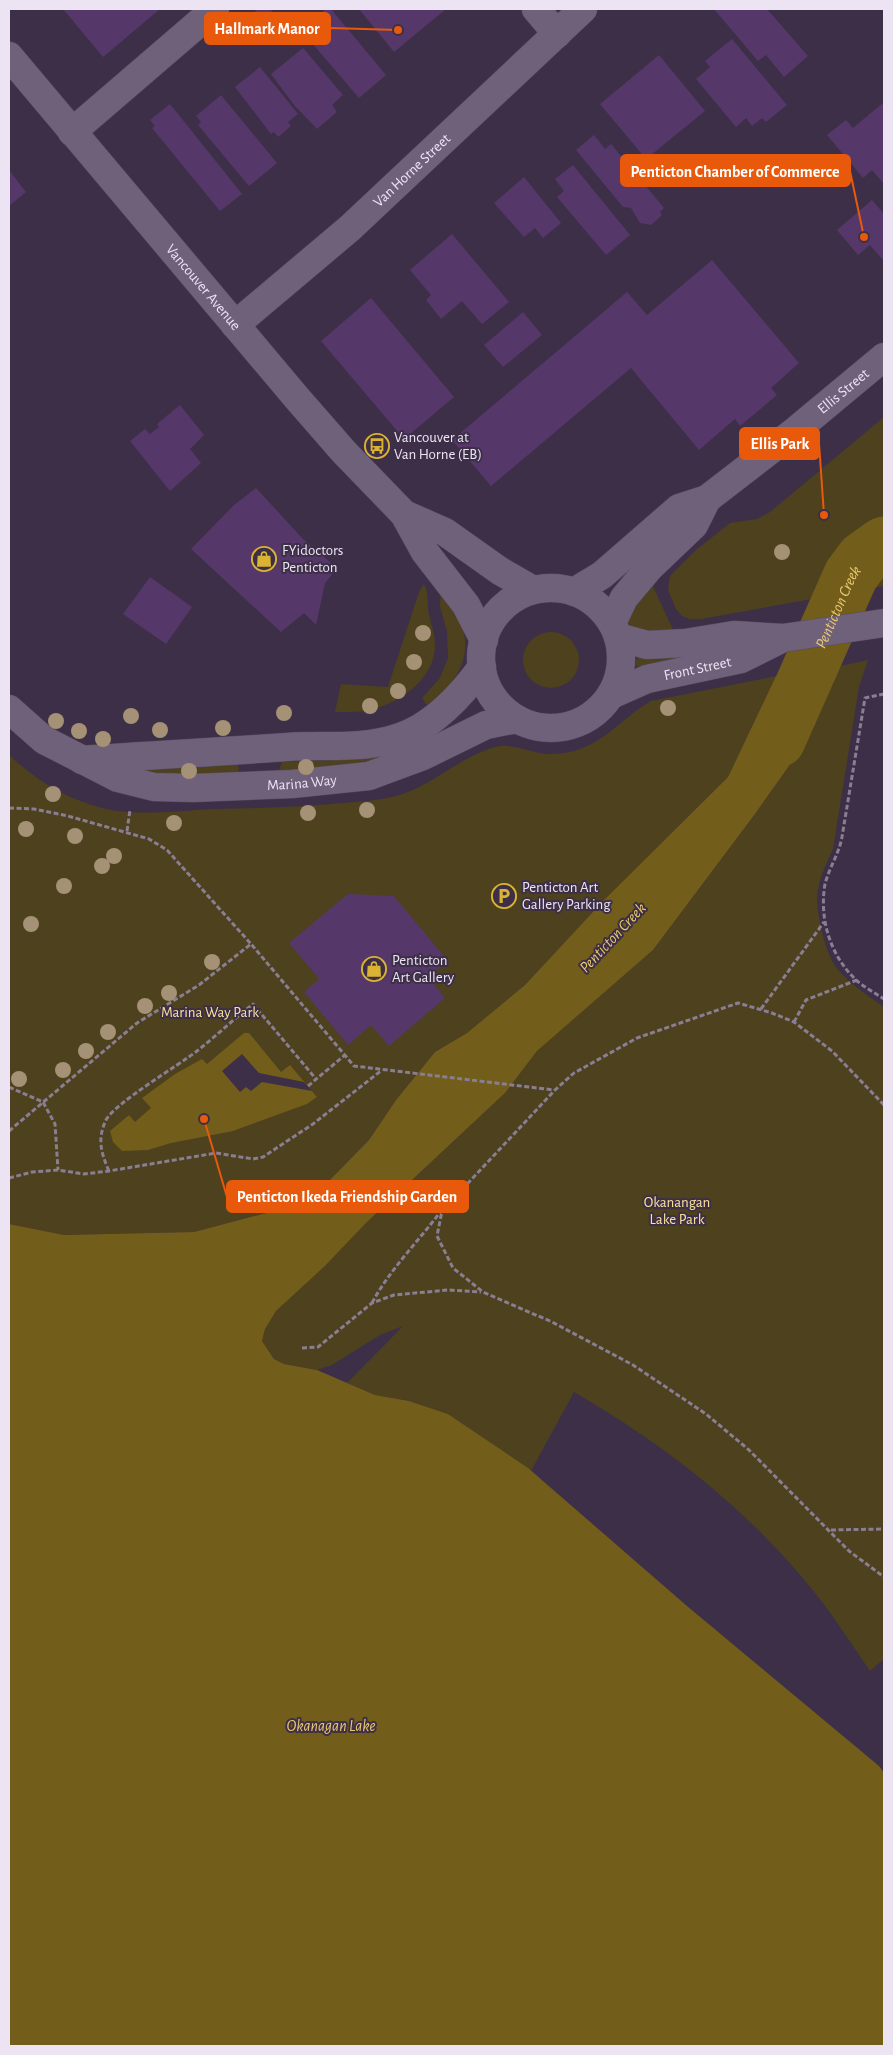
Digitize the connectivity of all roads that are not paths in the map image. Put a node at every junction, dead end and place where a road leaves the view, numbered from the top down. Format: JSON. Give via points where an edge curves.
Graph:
{"nodes":[{"id":1,"x":215,"y":9,"type":"edge"},
{"id":2,"x":536,"y":9,"type":"edge"},
{"id":3,"x":583,"y":9,"type":"edge"},
{"id":4,"x":557,"y":34,"type":"junction"},
{"id":5,"x":9,"y":56,"type":"edge"},
{"id":6,"x":72,"y":132,"type":"junction"},
{"id":7,"x":235,"y":325,"type":"junction"},
{"id":8,"x":884,"y":357,"type":"edge"},
{"id":9,"x":707,"y":499,"type":"junction"},
{"id":10,"x":404,"y":514,"type":"junction"},
{"id":11,"x":532,"y":590,"type":"junction"},
{"id":12,"x":574,"y":592,"type":"junction"},
{"id":13,"x":876,"y":624,"type":"edge"},
{"id":14,"x":615,"y":630,"type":"junction"},
{"id":15,"x":783,"y":638,"type":"junction"},
{"id":16,"x":484,"y":640,"type":"junction"},
{"id":17,"x":482,"y":667,"type":"junction"},
{"id":18,"x":610,"y":695,"type":"junction"},
{"id":19,"x":9,"y":709,"type":"edge"},
{"id":20,"x":517,"y":719,"type":"junction"},
{"id":21,"x":79,"y":760,"type":"junction"}],
"edges":[{"from":1,"to":6,"type":"street"},
{"from":2,"to":4,"type":"street"},
{"from":3,"to":4,"type":"street","name":"Van Horne Street"},
{"from":4,"to":7,"type":"street","name":"Van Horne Street","via":[[350,228]]},
{"from":5,"to":6,"type":"street","name":"Vancouver Avenue"},
{"from":6,"to":7,"type":"street","name":"Vancouver Avenue"},
{"from":7,"to":10,"type":"street","name":"Vancouver Avenue","via":[[344,452]]},
{"from":8,"to":9,"type":"street","name":"Ellis Street"},
{"from":9,"to":12,"type":"street","name":"Ellis Street","via":[[679,508],[602,576]]},
{"from":9,"to":14,"type":"street","name":"Ellis Street","via":[[694,525],[650,567],[624,598]]},
{"from":10,"to":11,"type":"street","name":"Vancouver Avenue","via":[[445,532]]},
{"from":10,"to":16,"type":"street","name":"Vancouver Avenue","via":[[425,552],[466,605]]},
{"from":11,"to":12,"type":"street","via":[[546,588]]},
{"from":11,"to":16,"type":"street","via":[[501,609]]},
{"from":12,"to":14,"type":"street","via":[[596,604]]},
{"from":13,"to":15,"type":"street","name":"Front Street"},
{"from":14,"to":15,"type":"street","name":"Front Street","via":[[647,645],[734,635]]},
{"from":14,"to":18,"type":"street","via":[[621,657],[619,677]]},
{"from":15,"to":18,"type":"street","name":"Front Street","via":[[741,659],[647,679]]},
{"from":16,"to":17,"type":"street"},
{"from":17,"to":20,"type":"street","via":[[500,706]]},
{"from":17,"to":21,"type":"street","via":[[462,694],[446,708],[410,733],[377,742],[354,746]]},
{"from":18,"to":20,"type":"street","via":[[601,707],[576,724],[546,728]]},
{"from":19,"to":21,"type":"street","name":"Marina Way","via":[[44,740]]},
{"from":20,"to":21,"type":"street","name":"Marina Way","via":[[486,726],[390,770],[348,779],[193,788],[154,787],[118,778]]}]}
